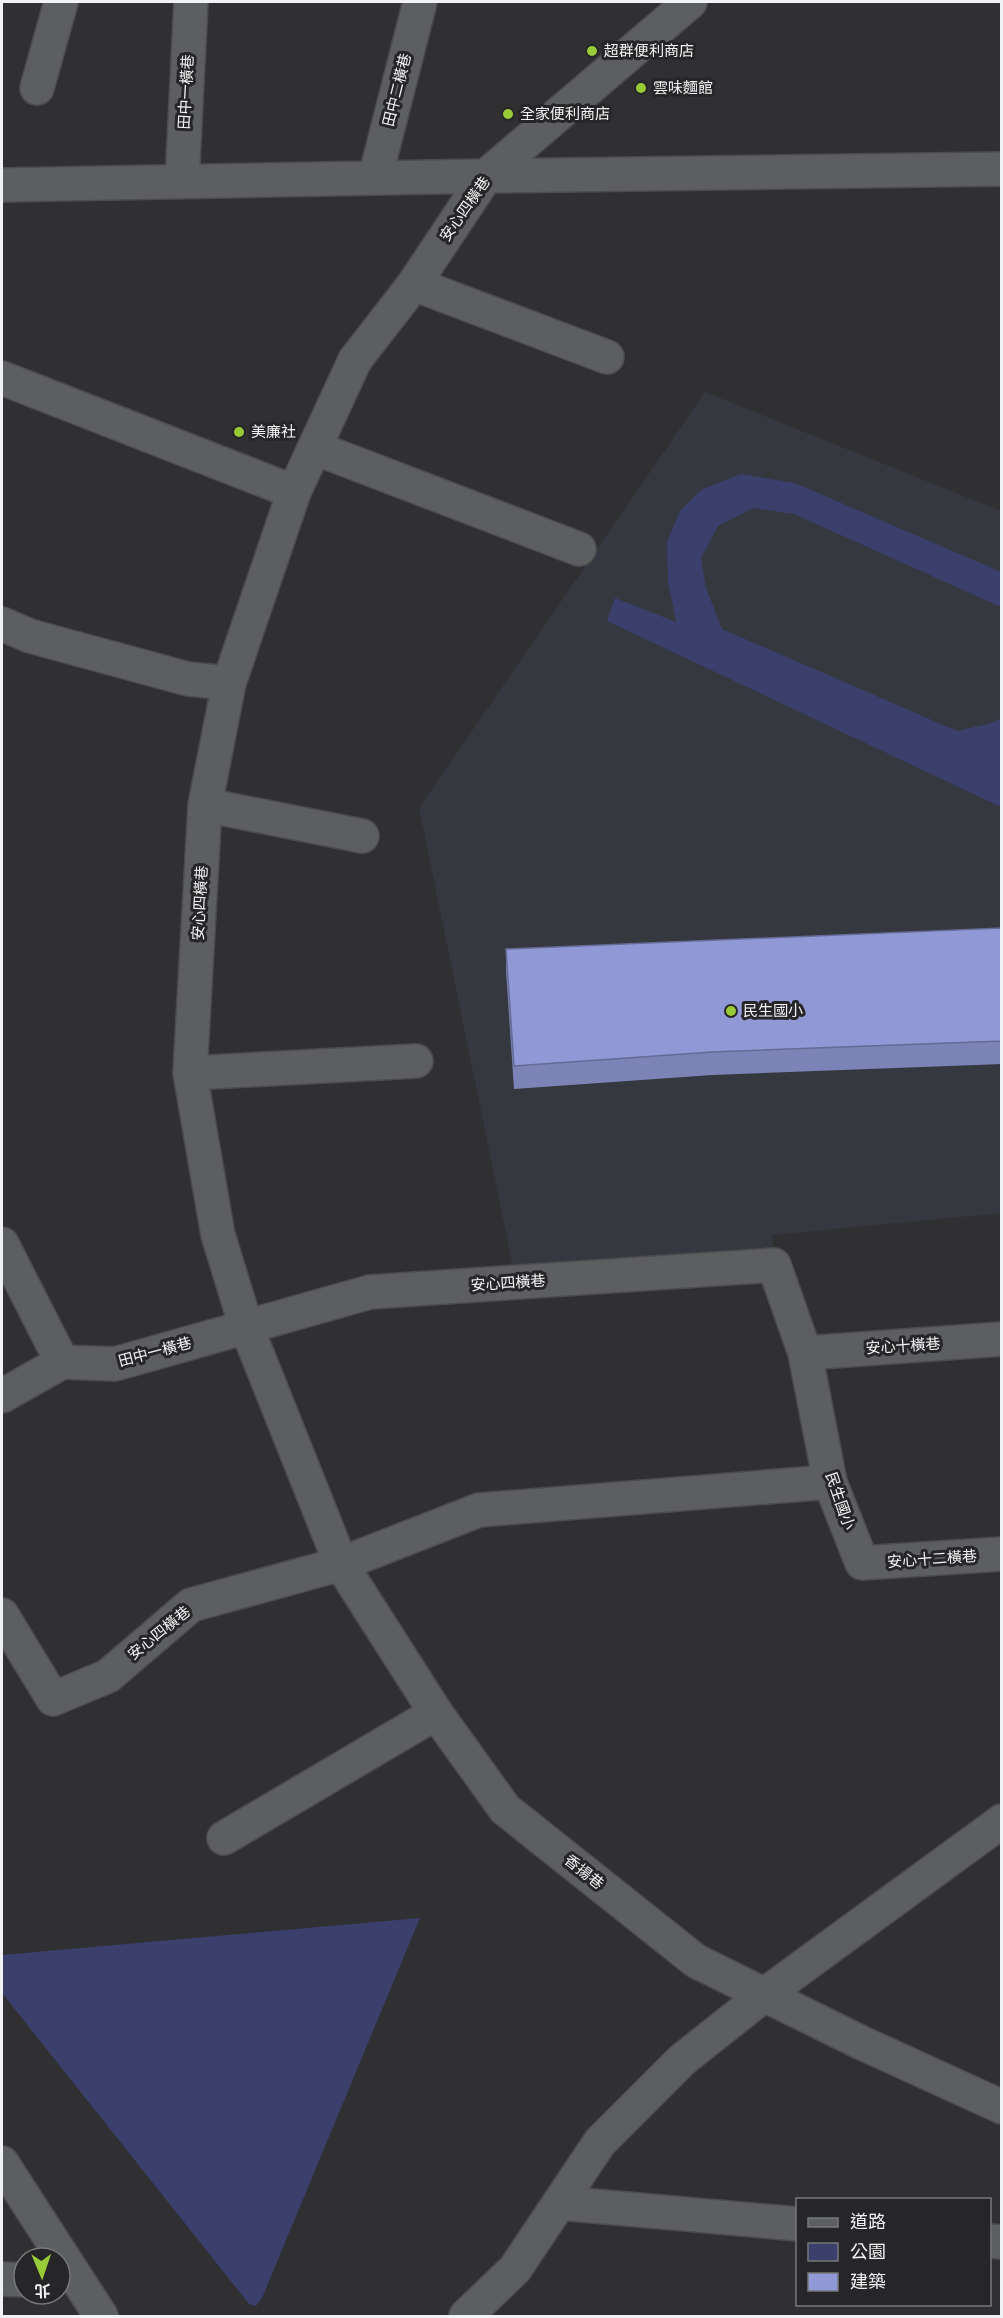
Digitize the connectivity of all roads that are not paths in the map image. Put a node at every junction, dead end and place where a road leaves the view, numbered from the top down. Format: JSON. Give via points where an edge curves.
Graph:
{"nodes":[{"id":1,"x":61,"y":2,"type":"edge"},
{"id":2,"x":191,"y":2,"type":"edge"},
{"id":3,"x":420,"y":2,"type":"edge"},
{"id":4,"x":690,"y":2,"type":"edge"},
{"id":5,"x":37,"y":88,"type":"dead end"},
{"id":6,"x":1002,"y":169,"type":"edge"},
{"id":7,"x":486,"y":176,"type":"junction"},
{"id":8,"x":375,"y":178,"type":"junction"},
{"id":9,"x":182,"y":182,"type":"junction"},
{"id":10,"x":2,"y":185,"type":"edge"},
{"id":11,"x":414,"y":284,"type":"junction"},
{"id":12,"x":607,"y":357,"type":"dead end"},
{"id":13,"x":2,"y":378,"type":"edge"},
{"id":14,"x":315,"y":448,"type":"junction"},
{"id":15,"x":294,"y":492,"type":"junction"},
{"id":16,"x":579,"y":549,"type":"dead end"},
{"id":17,"x":2,"y":624,"type":"edge"},
{"id":18,"x":229,"y":683,"type":"junction"},
{"id":19,"x":205,"y":805,"type":"junction"},
{"id":20,"x":362,"y":836,"type":"dead end"},
{"id":21,"x":416,"y":1060,"type":"dead end"},
{"id":22,"x":190,"y":1074,"type":"junction"},
{"id":23,"x":2,"y":1244,"type":"edge"},
{"id":24,"x":774,"y":1265,"type":"joint"},
{"id":25,"x":246,"y":1326,"type":"junction"},
{"id":26,"x":1002,"y":1339,"type":"edge"},
{"id":27,"x":806,"y":1353,"type":"junction"},
{"id":28,"x":62,"y":1362,"type":"junction"},
{"id":29,"x":2,"y":1396,"type":"edge"},
{"id":30,"x":830,"y":1482,"type":"junction"},
{"id":31,"x":1002,"y":1554,"type":"edge"},
{"id":32,"x":862,"y":1563,"type":"joint"},
{"id":33,"x":341,"y":1564,"type":"junction"},
{"id":34,"x":2,"y":1615,"type":"edge"},
{"id":35,"x":436,"y":1713,"type":"junction"},
{"id":36,"x":1002,"y":1821,"type":"edge"},
{"id":37,"x":224,"y":1838,"type":"dead end"},
{"id":38,"x":764,"y":1995,"type":"junction"},
{"id":39,"x":1002,"y":2107,"type":"edge"},
{"id":40,"x":2,"y":2163,"type":"edge"},
{"id":41,"x":559,"y":2203,"type":"junction"},
{"id":42,"x":796,"y":2224,"type":"edge"},
{"id":43,"x":50,"y":2246,"type":"edge"},
{"id":44,"x":72,"y":2283,"type":"edge"},
{"id":45,"x":101,"y":2316,"type":"edge"},
{"id":46,"x":466,"y":2316,"type":"edge"}],
"edges":[{"from":1,"to":5,"type":"street"},
{"from":2,"to":9,"type":"street","name":"田中一橫巷"},
{"from":3,"to":8,"type":"street","name":"田中二橫巷"},
{"from":4,"to":7,"type":"street","name":"安心四橫巷"},
{"from":6,"to":7,"type":"street"},
{"from":7,"to":8,"type":"street"},
{"from":7,"to":11,"type":"street","name":"安心四橫巷"},
{"from":8,"to":9,"type":"street"},
{"from":9,"to":10,"type":"street"},
{"from":11,"to":12,"type":"street"},
{"from":11,"to":14,"type":"street","name":"安心四橫巷","via":[[355,360]]},
{"from":13,"to":15,"type":"street"},
{"from":14,"to":15,"type":"street","name":"安心四橫巷"},
{"from":14,"to":16,"type":"street"},
{"from":15,"to":18,"type":"street","name":"安心四橫巷"},
{"from":17,"to":18,"type":"street","via":[[30,636],[188,679]]},
{"from":18,"to":19,"type":"street","name":"安心四橫巷"},
{"from":19,"to":20,"type":"street"},
{"from":19,"to":22,"type":"street","name":"安心四橫巷"},
{"from":21,"to":22,"type":"street"},
{"from":22,"to":25,"type":"street","name":"安心四橫巷","via":[[218,1235]]},
{"from":23,"to":28,"type":"street"},
{"from":24,"to":25,"type":"street","name":"安心四橫巷","via":[[370,1292]]},
{"from":24,"to":27,"type":"street","name":"民生國小"},
{"from":25,"to":28,"type":"street","name":"田中一橫巷","via":[[116,1364]]},
{"from":25,"to":33,"type":"street","name":"安心四橫巷"},
{"from":26,"to":27,"type":"street","name":"安心十橫巷"},
{"from":27,"to":30,"type":"street","name":"民生國小"},
{"from":28,"to":29,"type":"street"},
{"from":30,"to":32,"type":"street","name":"民生國小"},
{"from":30,"to":33,"type":"street","name":"安心四橫巷","via":[[479,1510]]},
{"from":31,"to":32,"type":"street","name":"安心十二橫巷"},
{"from":33,"to":34,"type":"street","name":"安心四橫巷","via":[[191,1605],[108,1676],[53,1699]]},
{"from":33,"to":35,"type":"street","name":"香揚巷"},
{"from":35,"to":37,"type":"street"},
{"from":35,"to":38,"type":"street","name":"香揚巷","via":[[506,1809],[696,1961]]},
{"from":36,"to":38,"type":"street"},
{"from":38,"to":39,"type":"street","name":"香揚巷"},
{"from":38,"to":41,"type":"street","via":[[682,2061],[600,2142]]},
{"from":40,"to":43,"type":"street"},
{"from":41,"to":42,"type":"street"},
{"from":41,"to":46,"type":"street","via":[[514,2269]]},
{"from":44,"to":45,"type":"street"}]}
